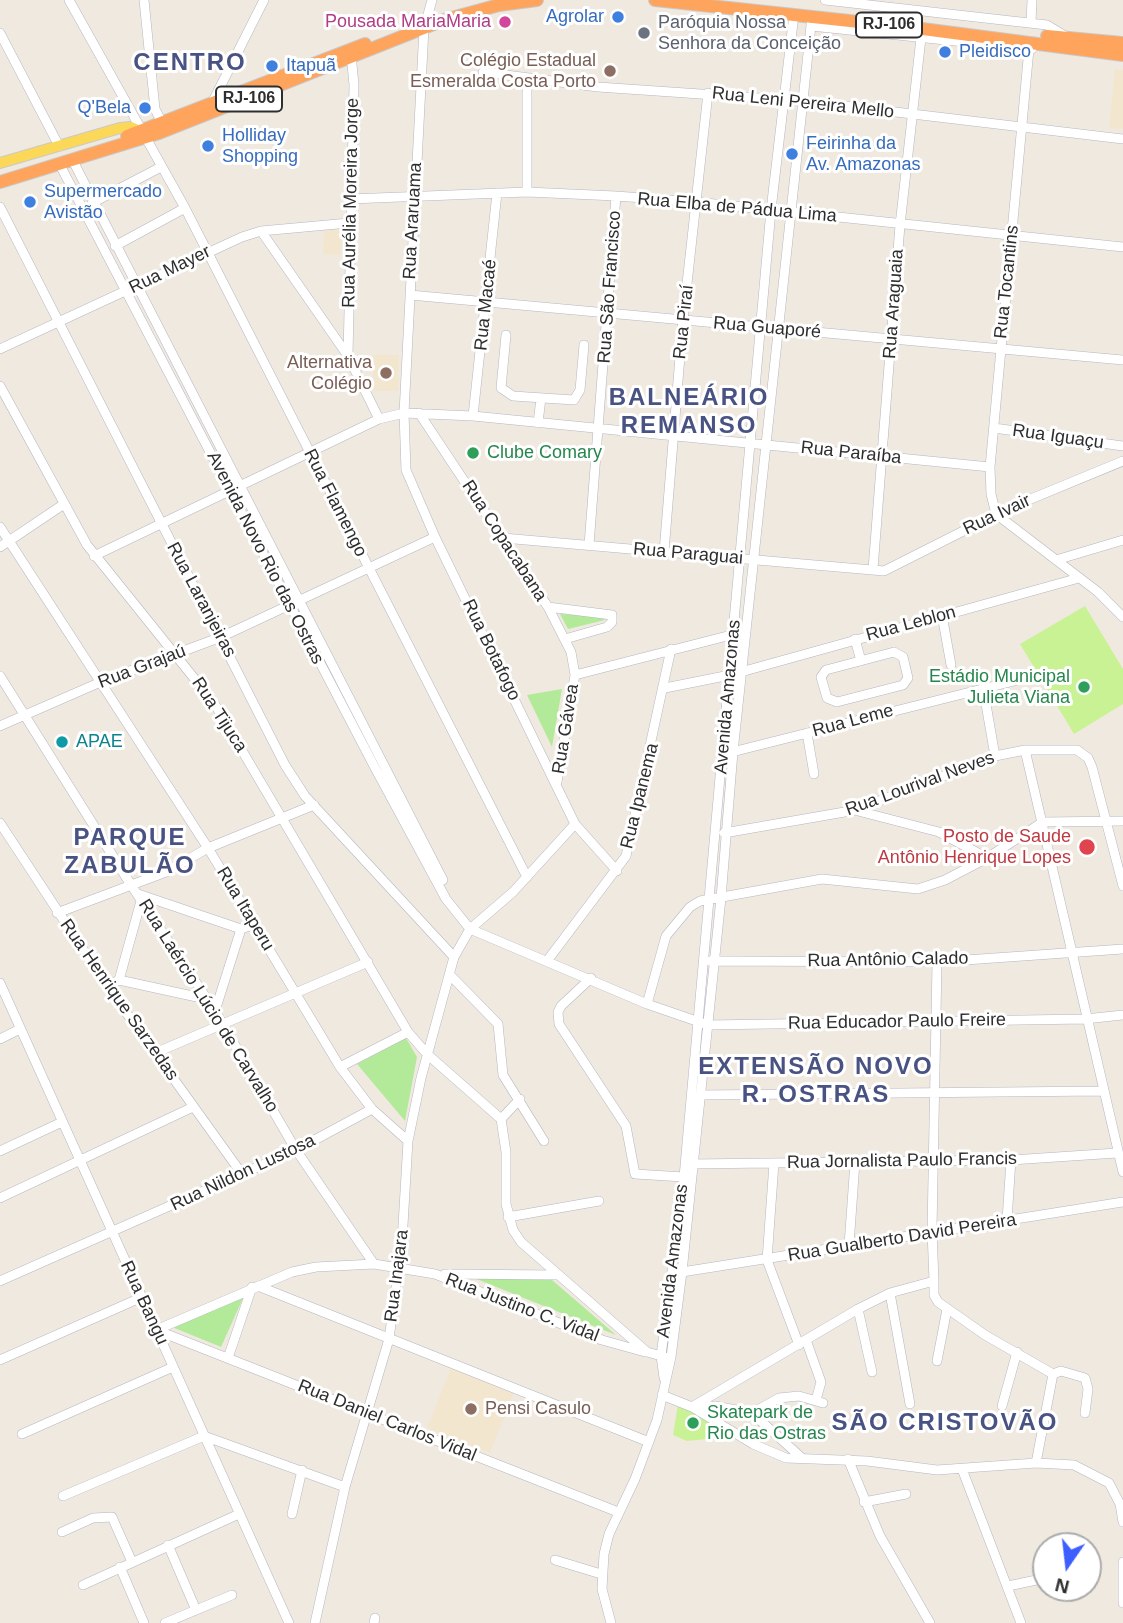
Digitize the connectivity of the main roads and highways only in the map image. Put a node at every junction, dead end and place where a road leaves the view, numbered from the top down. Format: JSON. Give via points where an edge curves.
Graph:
{"nodes":[{"id":1,"x":491,"y":0,"type":"edge"},
{"id":2,"x":537,"y":0,"type":"edge"},
{"id":3,"x":655,"y":0,"type":"edge"},
{"id":4,"x":741,"y":0,"type":"edge"},
{"id":5,"x":426,"y":23,"type":"junction"},
{"id":6,"x":1123,"y":43,"type":"edge"},
{"id":7,"x":351,"y":54,"type":"junction"},
{"id":8,"x":1123,"y":55,"type":"edge"},
{"id":9,"x":164,"y":126,"type":"junction"},
{"id":10,"x":142,"y":135,"type":"junction"},
{"id":11,"x":0,"y":163,"type":"edge"},
{"id":12,"x":0,"y":173,"type":"edge"},
{"id":13,"x":0,"y":182,"type":"edge"}],
"edges":[{"from":1,"to":5,"type":"highway","number":"RJ-106"},
{"from":2,"to":5,"type":"highway","number":"RJ-106"},
{"from":3,"to":8,"type":"highway","number":"RJ-106"},
{"from":4,"to":6,"type":"highway","number":"RJ-106"},
{"from":5,"to":7,"type":"highway","number":"RJ-106"},
{"from":7,"to":9,"type":"highway","number":"RJ-106"},
{"from":7,"to":9,"type":"highway","number":"RJ-106","via":[[212,103]]},
{"from":9,"to":10,"type":"highway","number":"RJ-106"},
{"from":10,"to":11,"type":"main road","via":[[131,127],[120,128]]},
{"from":10,"to":12,"type":"highway","number":"RJ-106"},
{"from":10,"to":13,"type":"highway","number":"RJ-106"}]}
